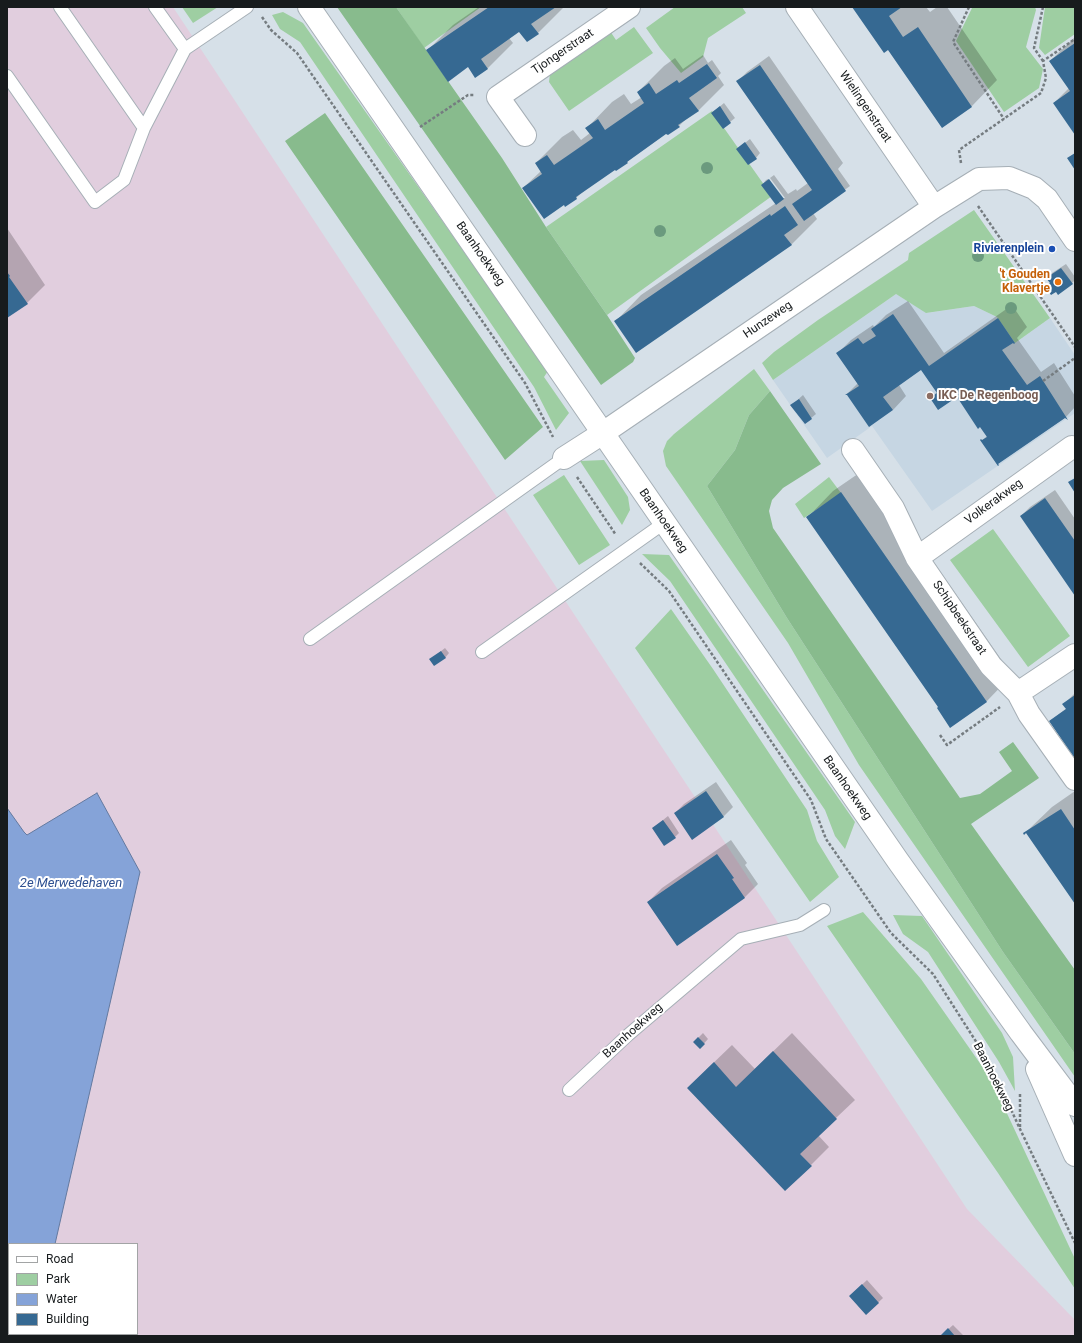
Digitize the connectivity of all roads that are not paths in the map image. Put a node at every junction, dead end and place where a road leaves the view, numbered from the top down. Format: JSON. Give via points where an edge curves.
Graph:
{"nodes":[{"id":1,"x":60,"y":7,"type":"edge"},
{"id":2,"x":155,"y":7,"type":"edge"},
{"id":3,"x":247,"y":7,"type":"edge"},
{"id":4,"x":309,"y":7,"type":"edge"},
{"id":5,"x":629,"y":7,"type":"edge"},
{"id":6,"x":797,"y":7,"type":"edge"},
{"id":7,"x":185,"y":49,"type":"junction"},
{"id":8,"x":7,"y":76,"type":"edge"},
{"id":9,"x":144,"y":128,"type":"junction"},
{"id":10,"x":524,"y":135,"type":"dead end"},
{"id":11,"x":934,"y":207,"type":"junction"},
{"id":12,"x":1075,"y":240,"type":"edge"},
{"id":13,"x":603,"y":433,"type":"junction"},
{"id":14,"x":1072,"y":447,"type":"dead end"},
{"id":15,"x":853,"y":450,"type":"dead end"},
{"id":16,"x":564,"y":458,"type":"joint"},
{"id":17,"x":664,"y":523,"type":"junction"},
{"id":18,"x":917,"y":558,"type":"junction"},
{"id":19,"x":310,"y":639,"type":"dead end"},
{"id":20,"x":482,"y":652,"type":"dead end"},
{"id":21,"x":1075,"y":655,"type":"edge"},
{"id":22,"x":1018,"y":694,"type":"junction"},
{"id":23,"x":1075,"y":779,"type":"edge"},
{"id":24,"x":824,"y":910,"type":"dead end"},
{"id":25,"x":1021,"y":1033,"type":"junction"},
{"id":26,"x":569,"y":1090,"type":"dead end"},
{"id":27,"x":1075,"y":1105,"type":"edge"},
{"id":28,"x":1075,"y":1155,"type":"edge"}],
"edges":[{"from":1,"to":9,"type":"lane"},
{"from":2,"to":7,"type":"lane"},
{"from":3,"to":7,"type":"lane"},
{"from":4,"to":13,"type":"street","name":"Baanhoekweg"},
{"from":5,"to":10,"type":"street","name":"Tjongerstraat","via":[[498,97]]},
{"from":6,"to":11,"type":"street","name":"Wielingenstraat"},
{"from":7,"to":9,"type":"lane"},
{"from":8,"to":9,"type":"lane","via":[[95,202],[124,180]]},
{"from":11,"to":12,"type":"street","via":[[979,179],[1009,178],[1034,188],[1047,199]]},
{"from":11,"to":13,"type":"street","name":"Hunzeweg"},
{"from":13,"to":16,"type":"street","name":"Hunzeweg"},
{"from":13,"to":17,"type":"street","name":"Baanhoekweg"},
{"from":14,"to":18,"type":"street","name":"Volkerakweg"},
{"from":15,"to":18,"type":"street","name":"Schipbeekstraat","via":[[893,508]]},
{"from":16,"to":19,"type":"lane"},
{"from":17,"to":20,"type":"lane"},
{"from":17,"to":25,"type":"street","name":"Baanhoekweg","via":[[898,861]]},
{"from":18,"to":22,"type":"street","name":"Schipbeekstraat","via":[[991,666]]},
{"from":21,"to":22,"type":"street"},
{"from":22,"to":23,"type":"street","name":"Schipbeekstraat","via":[[1029,714]]},
{"from":24,"to":26,"type":"lane","name":"Baanhoekweg","via":[[800,925],[741,939],[628,1034]]},
{"from":25,"to":27,"type":"street","name":"Baanhoekweg"},
{"from":25,"to":28,"type":"street","name":"Baanhoekweg"}]}
